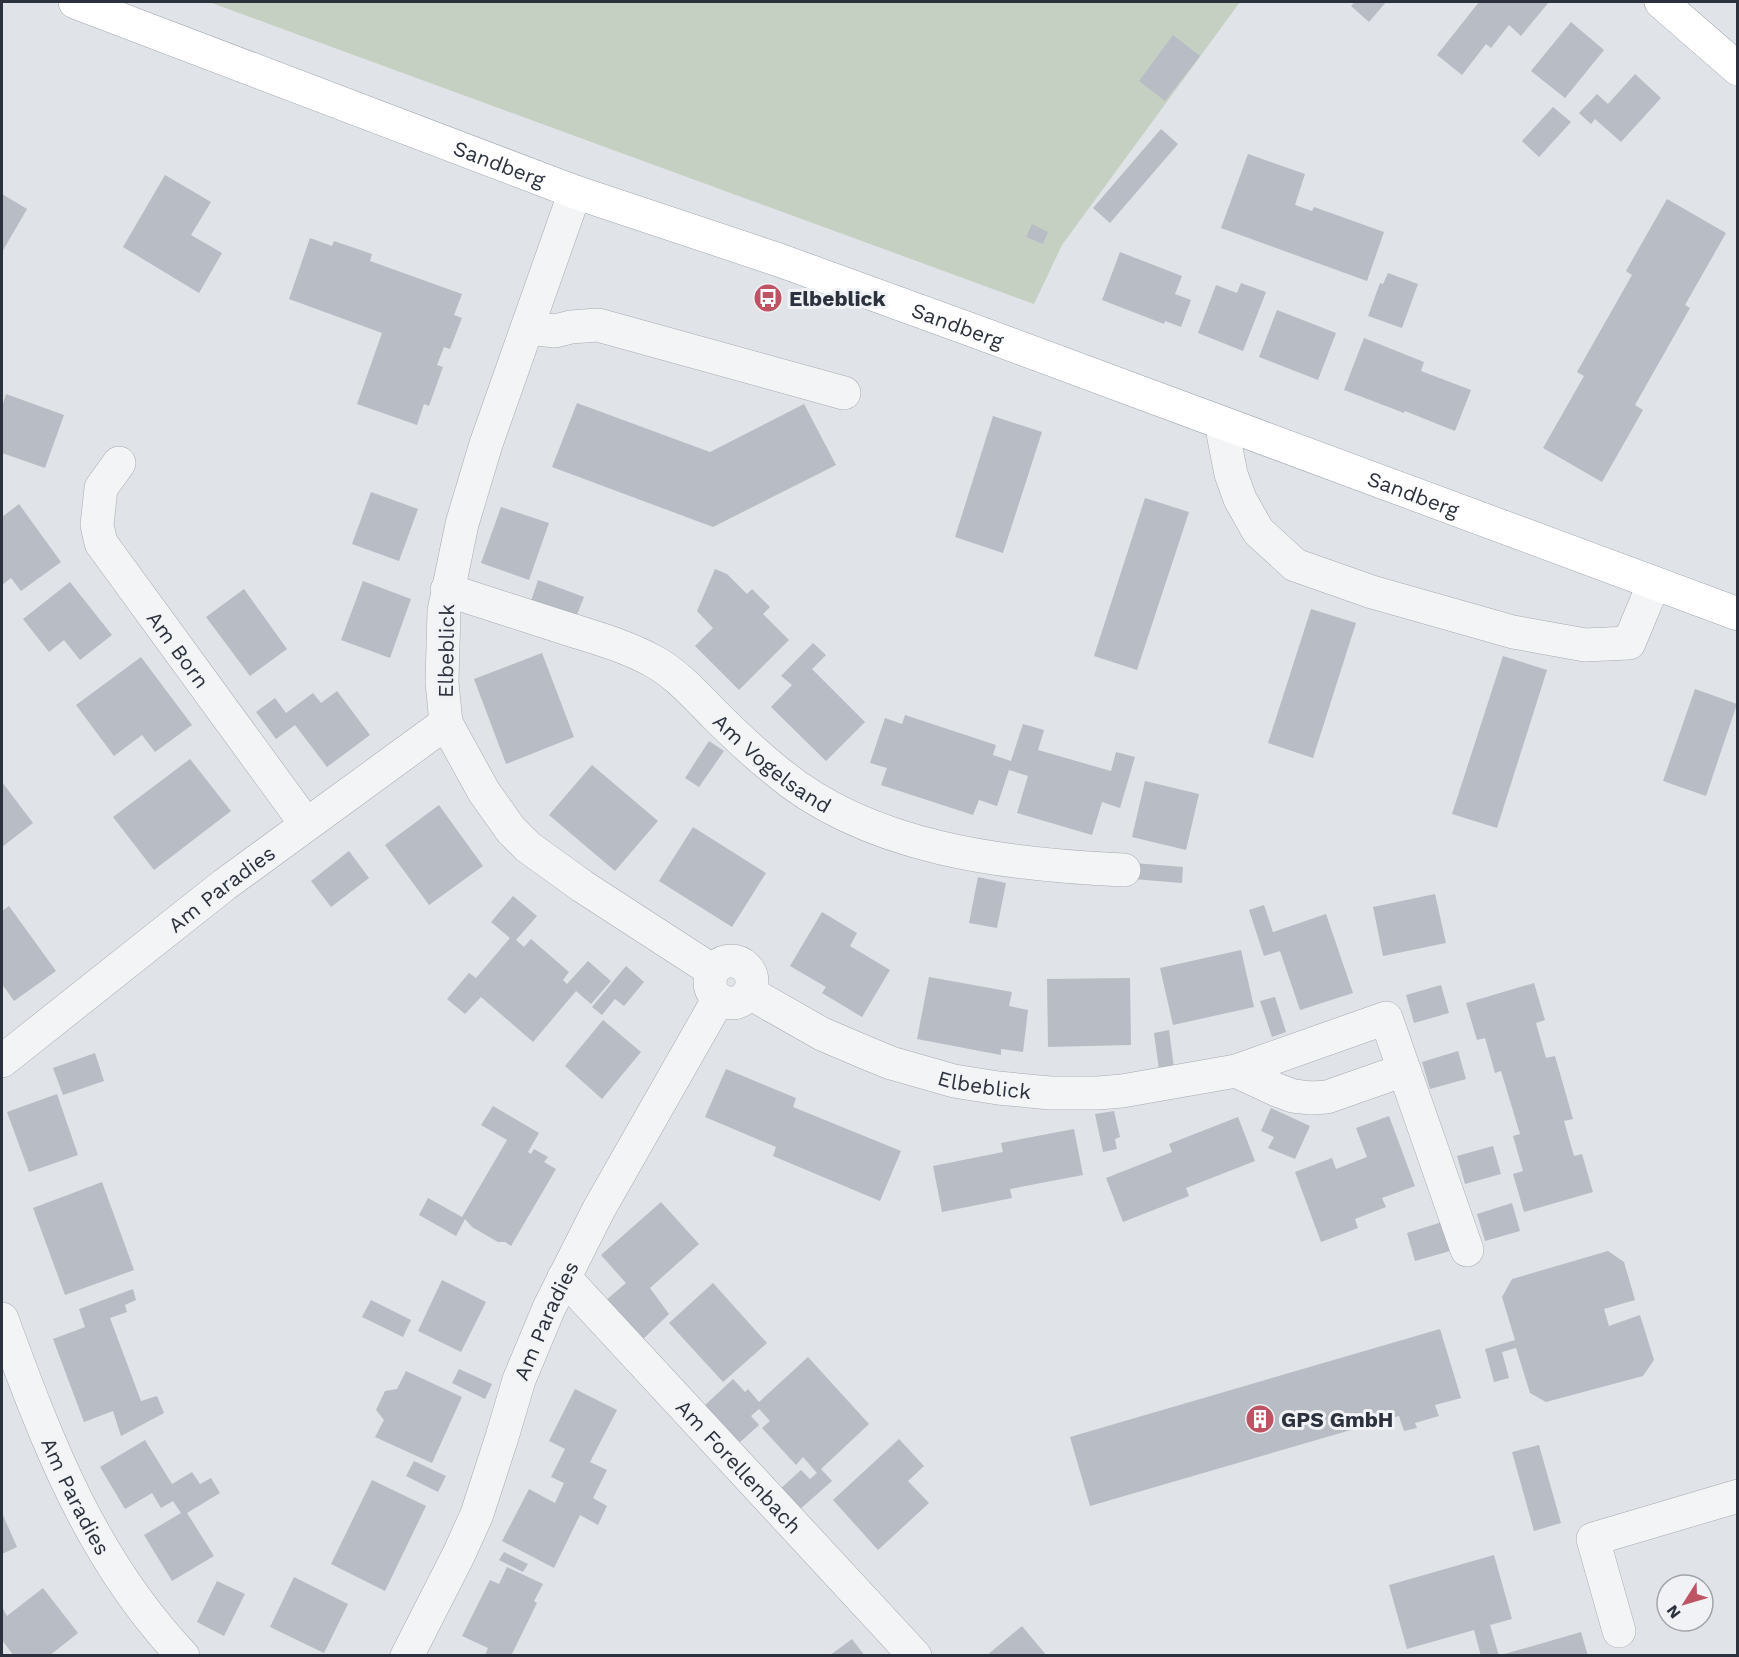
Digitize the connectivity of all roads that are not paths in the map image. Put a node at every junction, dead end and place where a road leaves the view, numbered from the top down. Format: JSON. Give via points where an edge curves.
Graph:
{"nodes":[{"id":1,"x":75,"y":2,"type":"edge"},
{"id":2,"x":1661,"y":2,"type":"edge"},
{"id":3,"x":1737,"y":69,"type":"edge"},
{"id":4,"x":575,"y":192,"type":"junction"},
{"id":5,"x":527,"y":328,"type":"junction"},
{"id":6,"x":844,"y":393,"type":"dead end"},
{"id":7,"x":1221,"y":423,"type":"junction"},
{"id":8,"x":119,"y":464,"type":"dead end"},
{"id":9,"x":1654,"y":583,"type":"junction"},
{"id":10,"x":447,"y":590,"type":"junction"},
{"id":11,"x":1737,"y":615,"type":"edge"},
{"id":12,"x":446,"y":723,"type":"junction"},
{"id":13,"x":306,"y":824,"type":"junction"},
{"id":14,"x":1125,"y":870,"type":"dead end"},
{"id":15,"x":716,"y":985,"type":"junction"},
{"id":16,"x":2,"y":1061,"type":"edge"},
{"id":17,"x":1404,"y":1070,"type":"junction"},
{"id":18,"x":1236,"y":1071,"type":"junction"},
{"id":19,"x":1467,"y":1251,"type":"dead end"},
{"id":20,"x":564,"y":1277,"type":"junction"},
{"id":21,"x":2,"y":1319,"type":"edge"},
{"id":22,"x":1737,"y":1496,"type":"edge"},
{"id":23,"x":1619,"y":1631,"type":"dead end"},
{"id":24,"x":183,"y":1656,"type":"edge"},
{"id":25,"x":407,"y":1656,"type":"edge"},
{"id":26,"x":915,"y":1656,"type":"edge"}],
"edges":[{"from":1,"to":4,"type":"main road","name":"Sandberg"},
{"from":2,"to":3,"type":"main road"},
{"from":4,"to":5,"type":"street","name":"Elbeblick"},
{"from":4,"to":7,"type":"main road","name":"Sandberg","via":[[779,260]]},
{"from":5,"to":6,"type":"street","via":[[555,331],[598,325]]},
{"from":5,"to":10,"type":"street","name":"Elbeblick","via":[[470,494]]},
{"from":7,"to":9,"type":"main road","name":"Sandberg"},
{"from":7,"to":9,"type":"street","via":[[1240,500],[1258,531],[1295,565],[1372,592],[1502,629],[1585,645],[1629,643]]},
{"from":8,"to":13,"type":"street","name":"Am Born","via":[[102,488],[97,525],[101,543]]},
{"from":9,"to":11,"type":"main road","name":"Sandberg"},
{"from":10,"to":12,"type":"street","name":"Elbeblick","via":[[442,651]]},
{"from":10,"to":14,"type":"street","name":"Am Vogelsand","via":[[598,639],[652,661],[683,683],[788,781],[827,806],[876,829],[1007,860]]},
{"from":12,"to":13,"type":"street","name":"Am Paradies"},
{"from":12,"to":15,"type":"street","name":"Elbeblick","via":[[484,792],[528,847]]},
{"from":13,"to":16,"type":"street","name":"Am Paradies"},
{"from":15,"to":18,"type":"street","name":"Elbeblick","via":[[720,964],[741,963],[752,976],[750,993],[822,1034],[891,1063],[974,1084],[1050,1093],[1098,1093]]},
{"from":15,"to":20,"type":"street","name":"Am Paradies"},
{"from":17,"to":18,"type":"street","via":[[1327,1097],[1311,1098],[1276,1090]]},
{"from":17,"to":18,"type":"street","name":"Elbeblick","via":[[1386,1018]]},
{"from":17,"to":19,"type":"street","name":"Elbeblick"},
{"from":20,"to":25,"type":"street","name":"Am Paradies","via":[[519,1380],[477,1514]]},
{"from":20,"to":26,"type":"street","name":"Am Forellenbach"},
{"from":21,"to":24,"type":"street","name":"Am Paradies","via":[[48,1443],[86,1521],[133,1596]]},
{"from":22,"to":23,"type":"street","via":[[1593,1539]]}]}
